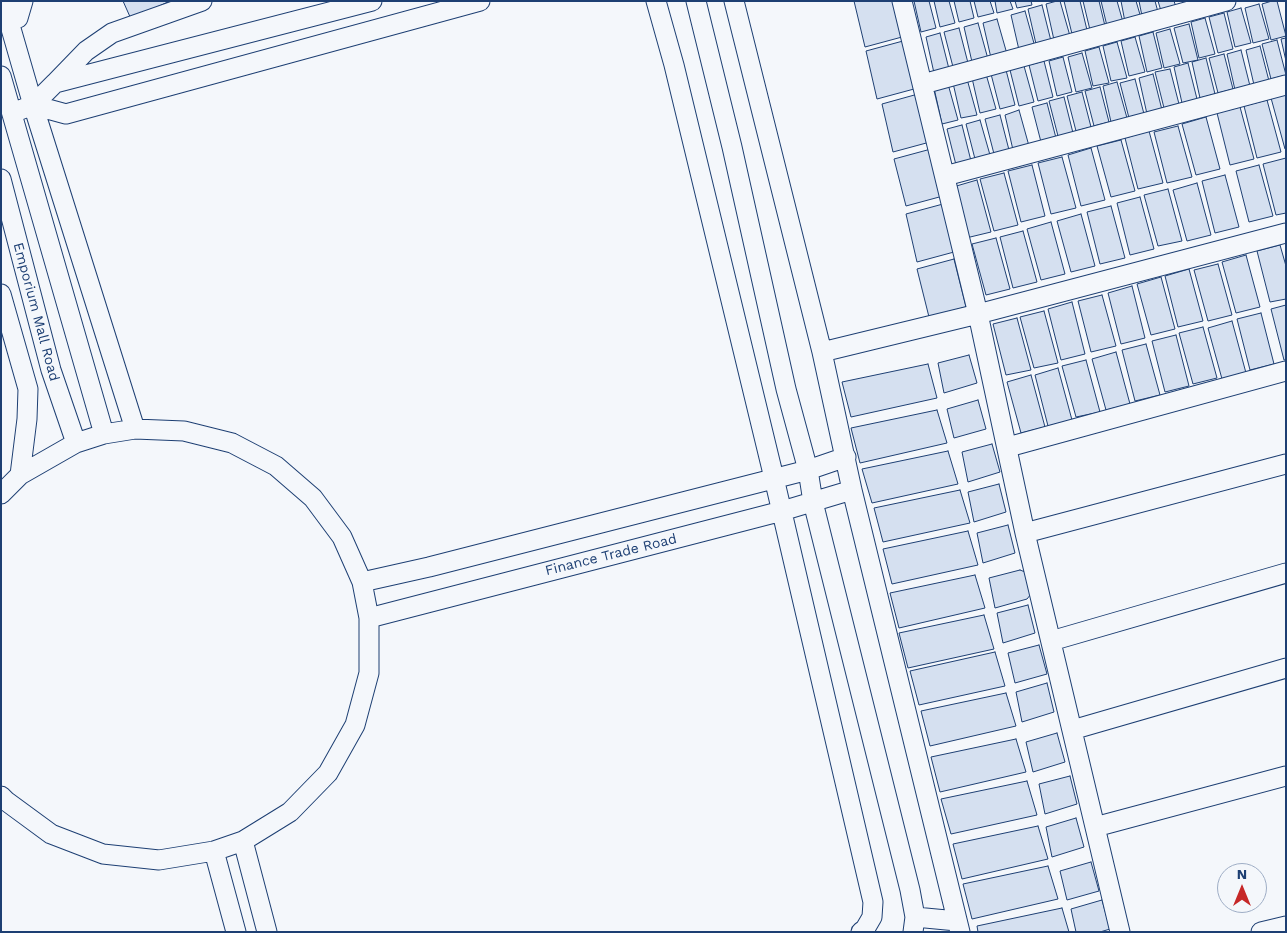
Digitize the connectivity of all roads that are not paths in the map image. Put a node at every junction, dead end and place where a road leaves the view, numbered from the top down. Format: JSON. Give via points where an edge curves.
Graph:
{"nodes":[{"id":1,"x":3,"y":1,"type":"edge"},
{"id":2,"x":23,"y":1,"type":"edge"},
{"id":3,"x":202,"y":1,"type":"edge"},
{"id":4,"x":372,"y":1,"type":"edge"},
{"id":5,"x":480,"y":1,"type":"edge"},
{"id":6,"x":656,"y":1,"type":"edge"},
{"id":7,"x":696,"y":1,"type":"edge"},
{"id":8,"x":734,"y":1,"type":"edge"},
{"id":9,"x":902,"y":1,"type":"edge"},
{"id":10,"x":1226,"y":1,"type":"edge"},
{"id":11,"x":8,"y":22,"type":"junction"},
{"id":12,"x":1,"y":76,"type":"edge"},
{"id":13,"x":55,"y":83,"type":"junction"},
{"id":14,"x":923,"y":84,"type":"junction"},
{"id":15,"x":1286,"y":85,"type":"edge"},
{"id":16,"x":33,"y":105,"type":"junction"},
{"id":17,"x":12,"y":113,"type":"junction"},
{"id":18,"x":945,"y":176,"type":"junction"},
{"id":19,"x":1,"y":179,"type":"edge"},
{"id":20,"x":1286,"y":233,"type":"edge"},
{"id":21,"x":1,"y":294,"type":"edge"},
{"id":22,"x":978,"y":314,"type":"junction"},
{"id":23,"x":822,"y":352,"type":"junction"},
{"id":24,"x":1286,"y":371,"type":"edge"},
{"id":25,"x":135,"y":430,"type":"junction"},
{"id":26,"x":104,"y":434,"type":"junction"},
{"id":27,"x":76,"y":443,"type":"junction"},
{"id":28,"x":1008,"y":447,"type":"junction"},
{"id":29,"x":846,"y":457,"type":"junction"},
{"id":30,"x":1286,"y":464,"type":"edge"},
{"id":31,"x":808,"y":470,"type":"junction"},
{"id":32,"x":20,"y":475,"type":"junction"},
{"id":33,"x":774,"y":478,"type":"junction"},
{"id":34,"x":852,"y":490,"type":"junction"},
{"id":35,"x":1,"y":494,"type":"edge"},
{"id":36,"x":813,"y":502,"type":"junction"},
{"id":37,"x":782,"y":511,"type":"junction"},
{"id":38,"x":1025,"y":533,"type":"junction"},
{"id":39,"x":1286,"y":573,"type":"edge"},
{"id":40,"x":362,"y":582,"type":"junction"},
{"id":41,"x":369,"y":618,"type":"junction"},
{"id":42,"x":1051,"y":641,"type":"junction"},
{"id":43,"x":1286,"y":668,"type":"edge"},
{"id":44,"x":1072,"y":730,"type":"junction"},
{"id":45,"x":1286,"y":776,"type":"edge"},
{"id":46,"x":1,"y":796,"type":"edge"},
{"id":47,"x":1095,"y":827,"type":"junction"},
{"id":48,"x":243,"y":841,"type":"junction"},
{"id":49,"x":214,"y":851,"type":"junction"},
{"id":50,"x":914,"y":924,"type":"edge"},
{"id":51,"x":959,"y":926,"type":"edge"},
{"id":52,"x":1286,"y":926,"type":"edge"},
{"id":53,"x":236,"y":932,"type":"edge"},
{"id":54,"x":266,"y":932,"type":"edge"},
{"id":55,"x":861,"y":932,"type":"edge"},
{"id":56,"x":1120,"y":932,"type":"edge"},
{"id":57,"x":1261,"y":932,"type":"edge"}],
"edges":[{"from":1,"to":11,"type":"street"},
{"from":2,"to":11,"type":"street","via":[[18,18]]},
{"from":3,"to":13,"type":"street","via":[[112,33],[86,51]]},
{"from":4,"to":13,"type":"street"},
{"from":5,"to":16,"type":"street","via":[[66,114]]},
{"from":6,"to":33,"type":"street","via":[[677,75]]},
{"from":7,"to":31,"type":"street","via":[[786,389]]},
{"from":8,"to":23,"type":"street"},
{"from":9,"to":14,"type":"street"},
{"from":10,"to":14,"type":"street"},
{"from":11,"to":16,"type":"street"},
{"from":12,"to":17,"type":"street"},
{"from":13,"to":16,"type":"street"},
{"from":14,"to":18,"type":"street"},
{"from":15,"to":18,"type":"street"},
{"from":16,"to":17,"type":"street"},
{"from":16,"to":25,"type":"street"},
{"from":17,"to":26,"type":"street"},
{"from":18,"to":22,"type":"street"},
{"from":19,"to":27,"type":"street","name":"Emporium Mall Road","via":[[51,370]]},
{"from":20,"to":22,"type":"street"},
{"from":21,"to":32,"type":"street","via":[[28,389]]},
{"from":22,"to":23,"type":"street"},
{"from":22,"to":28,"type":"street"},
{"from":23,"to":29,"type":"street"},
{"from":24,"to":28,"type":"street"},
{"from":25,"to":26,"type":"street"},
{"from":25,"to":40,"type":"street","via":[[194,433],[232,443],[276,466],[313,498],[342,537]]},
{"from":26,"to":27,"type":"street"},
{"from":27,"to":32,"type":"street"},
{"from":28,"to":38,"type":"street"},
{"from":29,"to":31,"type":"street"},
{"from":29,"to":34,"type":"street"},
{"from":30,"to":38,"type":"street"},
{"from":31,"to":33,"type":"street"},
{"from":31,"to":36,"type":"street"},
{"from":32,"to":35,"type":"street"},
{"from":33,"to":37,"type":"street"},
{"from":33,"to":40,"type":"street"},
{"from":34,"to":36,"type":"street","name":"Finance Trade Road"},
{"from":34,"to":51,"type":"street"},
{"from":36,"to":37,"type":"street","name":"Finance Trade Road"},
{"from":36,"to":50,"type":"street","via":[[910,890]]},
{"from":37,"to":41,"type":"street","name":"Finance Trade Road"},
{"from":37,"to":55,"type":"street","via":[[873,902],[872,917]]},
{"from":38,"to":42,"type":"street"},
{"from":39,"to":42,"type":"street"},
{"from":40,"to":41,"type":"street"},
{"from":41,"to":48,"type":"street","via":[[369,673],[355,725],[328,773],[290,812]]},
{"from":42,"to":44,"type":"street"},
{"from":43,"to":44,"type":"street"},
{"from":44,"to":47,"type":"street"},
{"from":45,"to":47,"type":"street"},
{"from":46,"to":49,"type":"street","via":[[51,834],[103,854],[159,860]]},
{"from":47,"to":56,"type":"street"},
{"from":48,"to":49,"type":"street"},
{"from":48,"to":54,"type":"street"},
{"from":49,"to":53,"type":"street"},
{"from":50,"to":51,"type":"street"},
{"from":52,"to":57,"type":"street"}]}
